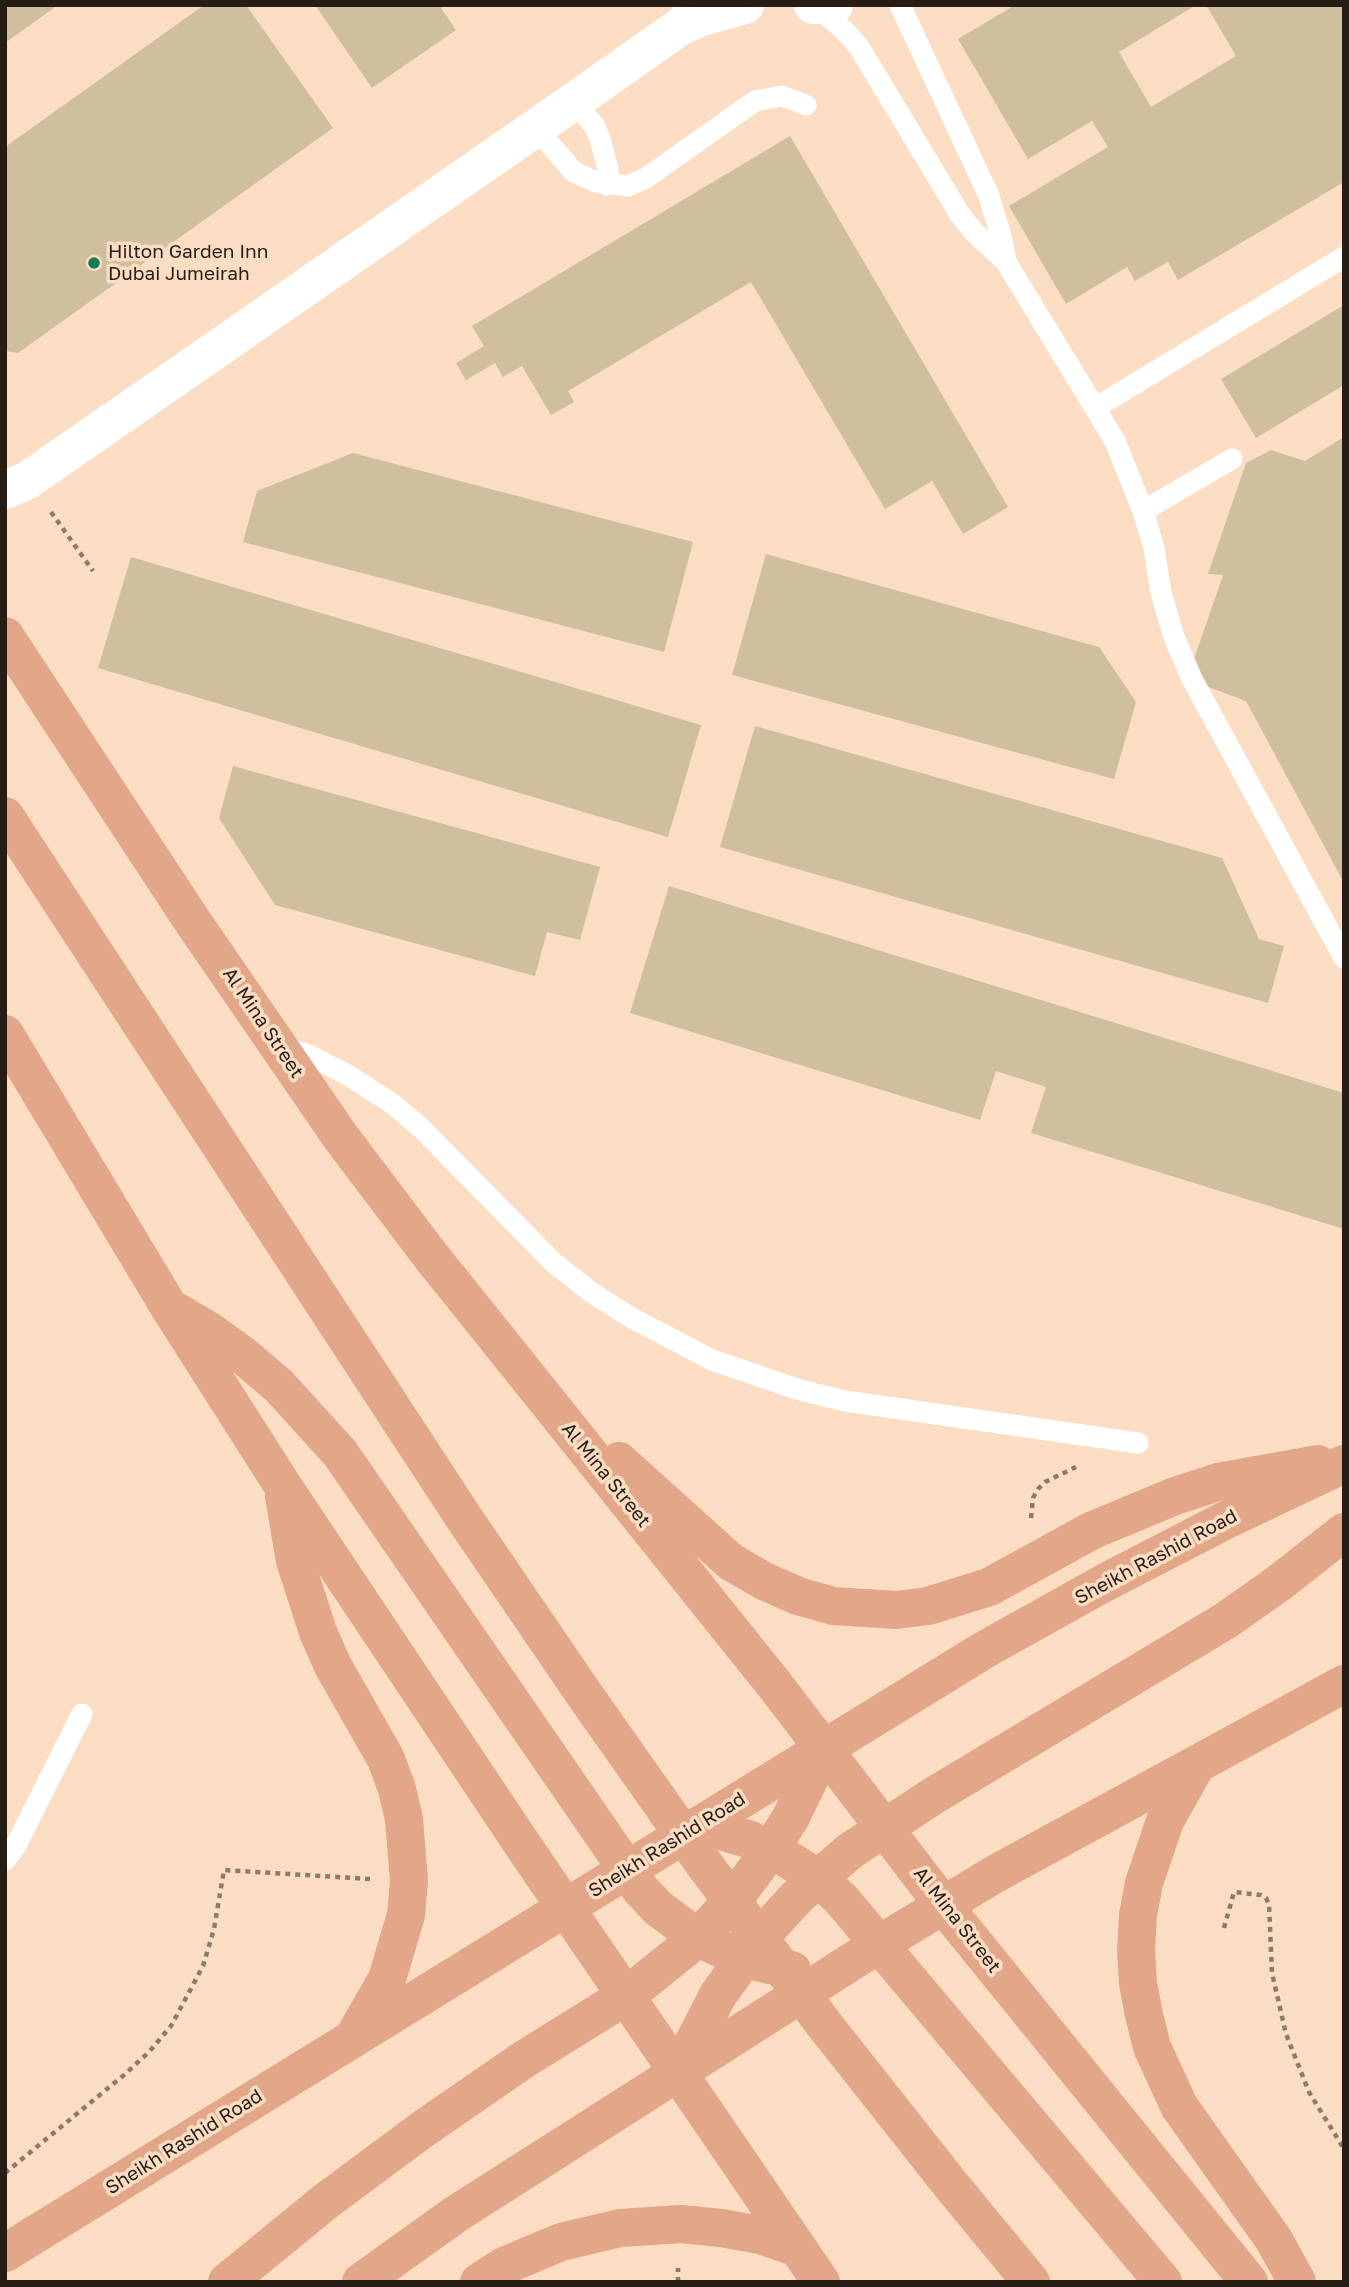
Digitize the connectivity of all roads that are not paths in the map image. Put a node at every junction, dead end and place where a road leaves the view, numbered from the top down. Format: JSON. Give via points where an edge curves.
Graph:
{"nodes":[{"id":1,"x":745,"y":5,"type":"edge"},
{"id":2,"x":834,"y":5,"type":"edge"},
{"id":3,"x":900,"y":5,"type":"edge"},
{"id":4,"x":814,"y":6,"type":"edge"},
{"id":5,"x":691,"y":16,"type":"edge"},
{"id":6,"x":573,"y":102,"type":"junction"},
{"id":7,"x":806,"y":105,"type":"dead end"},
{"id":8,"x":535,"y":127,"type":"junction"},
{"id":9,"x":607,"y":185,"type":"junction"},
{"id":10,"x":1344,"y":257,"type":"edge"},
{"id":11,"x":1006,"y":262,"type":"junction"},
{"id":12,"x":1095,"y":408,"type":"junction"},
{"id":13,"x":1232,"y":459,"type":"dead end"},
{"id":14,"x":9,"y":492,"type":"edge"},
{"id":15,"x":1143,"y":511,"type":"junction"},
{"id":16,"x":5,"y":636,"type":"edge"},
{"id":17,"x":5,"y":816,"type":"edge"},
{"id":18,"x":1344,"y":958,"type":"edge"},
{"id":19,"x":5,"y":1034,"type":"edge"},
{"id":20,"x":277,"y":1044,"type":"junction"},
{"id":21,"x":169,"y":1307,"type":"junction"},
{"id":22,"x":523,"y":1371,"type":"junction"},
{"id":23,"x":1138,"y":1443,"type":"dead end"},
{"id":24,"x":1344,"y":1462,"type":"edge"},
{"id":25,"x":283,"y":1486,"type":"junction"},
{"id":26,"x":1344,"y":1532,"type":"edge"},
{"id":27,"x":1344,"y":1684,"type":"edge"},
{"id":28,"x":82,"y":1714,"type":"dead end"},
{"id":29,"x":824,"y":1749,"type":"junction"},
{"id":30,"x":1198,"y":1764,"type":"junction"},
{"id":31,"x":699,"y":1825,"type":"junction"},
{"id":32,"x":885,"y":1828,"type":"junction"},
{"id":33,"x":771,"y":1849,"type":"junction"},
{"id":34,"x":5,"y":1860,"type":"edge"},
{"id":35,"x":626,"y":1870,"type":"junction"},
{"id":36,"x":818,"y":1878,"type":"junction"},
{"id":37,"x":944,"y":1906,"type":"junction"},
{"id":38,"x":565,"y":1907,"type":"junction"},
{"id":39,"x":698,"y":1938,"type":"junction"},
{"id":40,"x":881,"y":1943,"type":"junction"},
{"id":41,"x":743,"y":1959,"type":"junction"},
{"id":42,"x":835,"y":1973,"type":"junction"},
{"id":43,"x":626,"y":1996,"type":"junction"},
{"id":44,"x":353,"y":2038,"type":"junction"},
{"id":45,"x":678,"y":2073,"type":"junction"},
{"id":46,"x":798,"y":2248,"type":"junction"},
{"id":47,"x":5,"y":2253,"type":"edge"},
{"id":48,"x":227,"y":2282,"type":"edge"},
{"id":49,"x":362,"y":2282,"type":"edge"},
{"id":50,"x":479,"y":2282,"type":"edge"},
{"id":51,"x":821,"y":2282,"type":"edge"},
{"id":52,"x":1031,"y":2282,"type":"edge"},
{"id":53,"x":1163,"y":2282,"type":"edge"},
{"id":54,"x":1249,"y":2282,"type":"edge"},
{"id":55,"x":1297,"y":2282,"type":"edge"}],
"edges":[{"from":1,"to":5,"type":"street"},
{"from":2,"to":4,"type":"street"},
{"from":3,"to":11,"type":"lane","via":[[989,196]]},
{"from":4,"to":11,"type":"lane","via":[[859,47],[959,214]]},
{"from":5,"to":6,"type":"street"},
{"from":6,"to":8,"type":"street"},
{"from":6,"to":9,"type":"lane","via":[[600,139]]},
{"from":7,"to":9,"type":"lane","via":[[782,96],[755,101],[637,183]]},
{"from":8,"to":9,"type":"lane","via":[[574,172]]},
{"from":8,"to":14,"type":"street"},
{"from":10,"to":12,"type":"lane"},
{"from":11,"to":12,"type":"lane"},
{"from":12,"to":15,"type":"lane","via":[[1115,441]]},
{"from":13,"to":15,"type":"lane"},
{"from":15,"to":18,"type":"lane","via":[[1161,593],[1192,679]]},
{"from":16,"to":20,"type":"main road","name":"Al Mina Street"},
{"from":17,"to":52,"type":"main road","via":[[584,1694],[823,2023]]},
{"from":19,"to":21,"type":"main road"},
{"from":20,"to":22,"type":"main road","name":"Al Mina Street","via":[[429,1255]]},
{"from":20,"to":23,"type":"lane","via":[[348,1075],[394,1105],[555,1263],[591,1292],[712,1360],[845,1401]]},
{"from":21,"to":25,"type":"main road"},
{"from":21,"to":35,"type":"main road","via":[[262,1371],[340,1453]]},
{"from":22,"to":24,"type":"main road","via":[[731,1562],[798,1596],[833,1606],[897,1610],[929,1606],[979,1591],[1133,1512],[1218,1482]]},
{"from":22,"to":29,"type":"main road","name":"Al Mina Street"},
{"from":24,"to":29,"type":"main road","name":"Sheikh Rashid Road","via":[[1104,1583],[984,1650]]},
{"from":25,"to":38,"type":"main road"},
{"from":25,"to":44,"type":"main road","via":[[295,1561],[318,1633],[397,1789],[409,1850],[406,1915],[387,1979]]},
{"from":26,"to":32,"type":"main road","via":[[1225,1621]]},
{"from":27,"to":30,"type":"main road"},
{"from":28,"to":34,"type":"lane"},
{"from":29,"to":31,"type":"main road","name":"Sheikh Rashid Road"},
{"from":29,"to":32,"type":"main road","name":"Al Mina Street"},
{"from":29,"to":33,"type":"main road"},
{"from":30,"to":37,"type":"main road"},
{"from":30,"to":55,"type":"main road","via":[[1165,1821],[1144,1883],[1136,1951],[1144,2015],[1152,2047],[1179,2106],[1274,2240]]},
{"from":31,"to":33,"type":"main road"},
{"from":31,"to":35,"type":"main road","name":"Sheikh Rashid Road"},
{"from":32,"to":36,"type":"main road"},
{"from":32,"to":37,"type":"main road","name":"Al Mina Street"},
{"from":33,"to":36,"type":"main road"},
{"from":33,"to":39,"type":"main road"},
{"from":35,"to":38,"type":"main road","name":"Sheikh Rashid Road"},
{"from":35,"to":39,"type":"main road","via":[[658,1908]]},
{"from":36,"to":40,"type":"main road"},
{"from":36,"to":41,"type":"main road"},
{"from":37,"to":40,"type":"main road"},
{"from":37,"to":54,"type":"main road","name":"Al Mina Street"},
{"from":38,"to":43,"type":"main road"},
{"from":38,"to":44,"type":"main road","name":"Sheikh Rashid Road"},
{"from":39,"to":41,"type":"main road"},
{"from":39,"to":43,"type":"main road"},
{"from":40,"to":42,"type":"main road"},
{"from":40,"to":53,"type":"main road"},
{"from":41,"to":42,"type":"main road"},
{"from":41,"to":45,"type":"main road"},
{"from":42,"to":45,"type":"main road"},
{"from":43,"to":45,"type":"main road"},
{"from":43,"to":48,"type":"main road","via":[[423,2129]]},
{"from":44,"to":47,"type":"main road","name":"Sheikh Rashid Road"},
{"from":45,"to":46,"type":"main road"},
{"from":45,"to":49,"type":"main road","via":[[456,2214]]},
{"from":46,"to":50,"type":"main road","via":[[721,2228],[681,2224],[620,2228],[551,2245]]},
{"from":46,"to":51,"type":"main road"}]}
